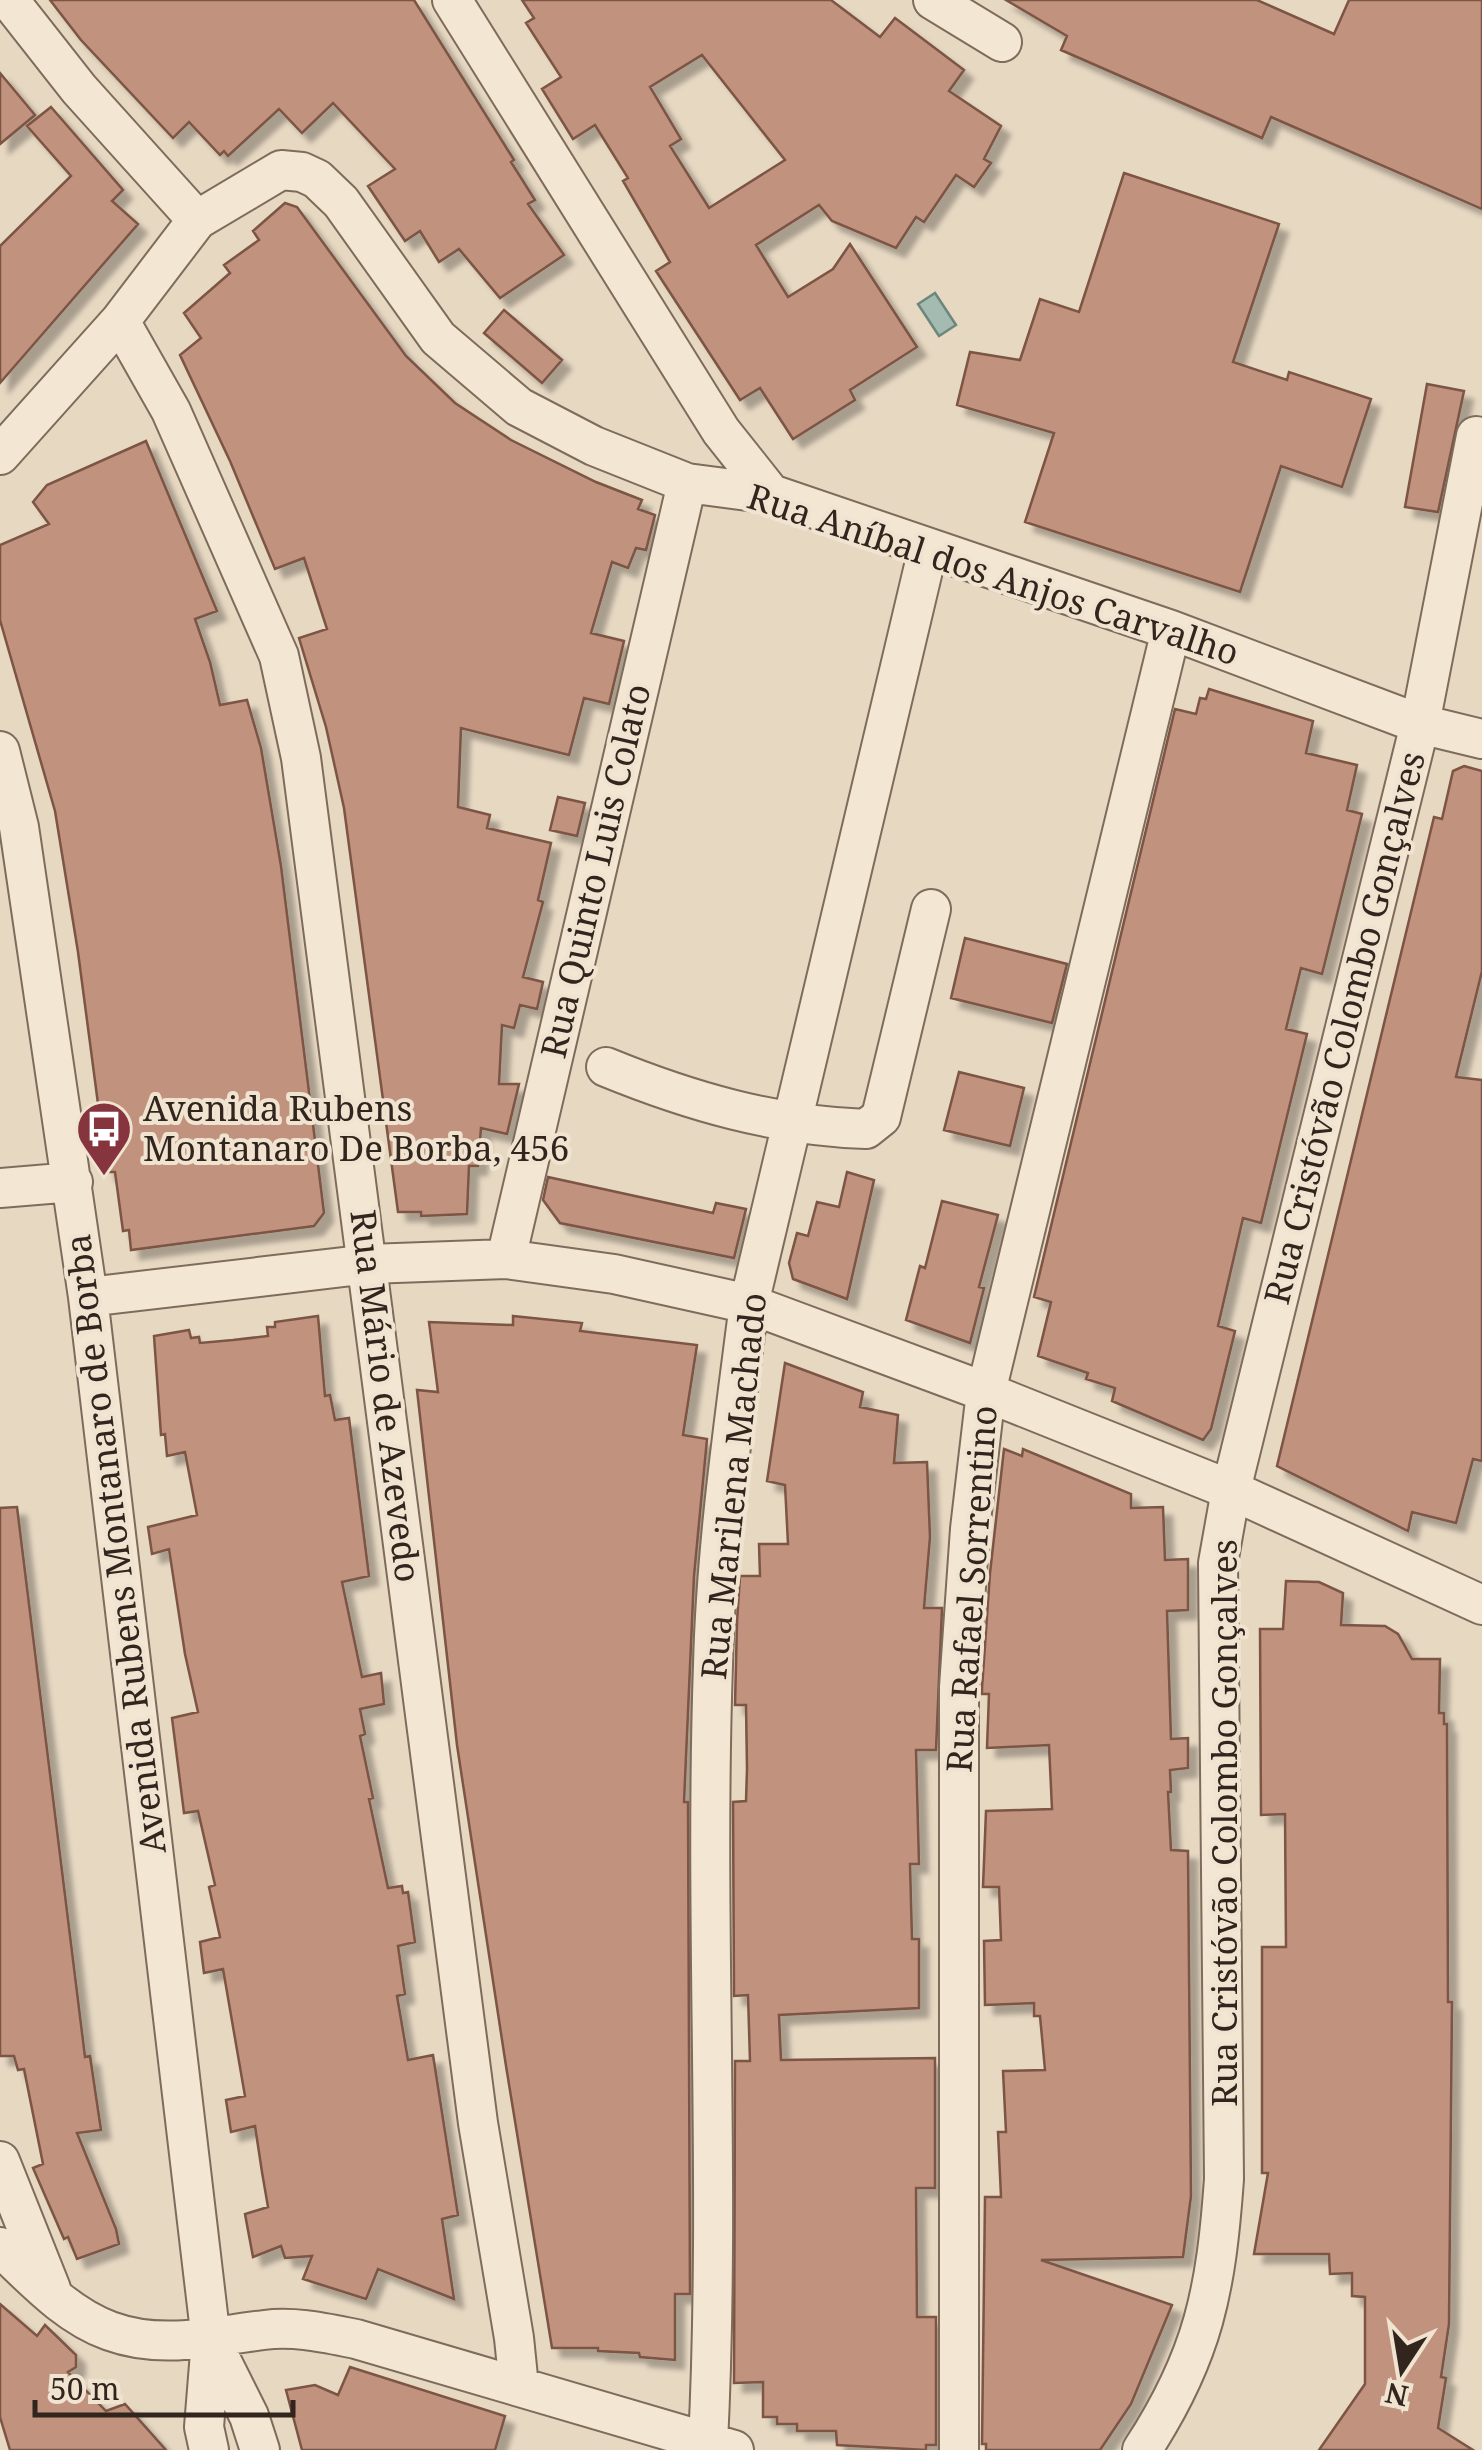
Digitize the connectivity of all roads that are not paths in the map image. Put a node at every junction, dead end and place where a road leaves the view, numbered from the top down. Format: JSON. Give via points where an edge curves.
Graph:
{"nodes":[{"id":1,"x":9,"y":0,"type":"edge"},
{"id":2,"x":452,"y":0,"type":"edge"},
{"id":3,"x":933,"y":0,"type":"edge"},
{"id":4,"x":1002,"y":42,"type":"dead end"},
{"id":5,"x":197,"y":220,"type":"junction"},
{"id":6,"x":120,"y":321,"type":"junction"},
{"id":7,"x":1476,"y":436,"type":"dead end"},
{"id":8,"x":0,"y":455,"type":"edge"},
{"id":9,"x":687,"y":483,"type":"junction"},
{"id":10,"x":771,"y":494,"type":"junction"},
{"id":11,"x":928,"y":549,"type":"junction"},
{"id":12,"x":1171,"y":630,"type":"junction"},
{"id":13,"x":1420,"y":724,"type":"junction"},
{"id":14,"x":1482,"y":739,"type":"edge"},
{"id":15,"x":3,"y":775,"type":"edge"},
{"id":16,"x":931,"y":908,"type":"dead end"},
{"id":17,"x":606,"y":1067,"type":"dead end"},
{"id":18,"x":792,"y":1122,"type":"junction"},
{"id":19,"x":73,"y":1182,"type":"junction"},
{"id":20,"x":0,"y":1188,"type":"edge"},
{"id":21,"x":506,"y":1260,"type":"junction"},
{"id":22,"x":369,"y":1264,"type":"junction"},
{"id":23,"x":88,"y":1297,"type":"junction"},
{"id":24,"x":749,"y":1304,"type":"junction"},
{"id":25,"x":986,"y":1392,"type":"junction"},
{"id":26,"x":1231,"y":1490,"type":"junction"},
{"id":27,"x":1482,"y":1605,"type":"edge"},
{"id":28,"x":0,"y":2161,"type":"edge"},
{"id":29,"x":0,"y":2247,"type":"edge"},
{"id":30,"x":56,"y":2300,"type":"junction"},
{"id":31,"x":211,"y":2340,"type":"junction"},
{"id":32,"x":519,"y":2386,"type":"junction"},
{"id":33,"x":721,"y":2446,"type":"edge"},
{"id":34,"x":209,"y":2450,"type":"edge"},
{"id":35,"x":260,"y":2450,"type":"edge"},
{"id":36,"x":959,"y":2450,"type":"edge"},
{"id":37,"x":1142,"y":2450,"type":"edge"}],
"edges":[{"from":1,"to":5,"type":"street","via":[[69,78]]},
{"from":2,"to":10,"type":"street","via":[[721,431]]},
{"from":3,"to":4,"type":"street"},
{"from":5,"to":6,"type":"street"},
{"from":5,"to":9,"type":"street","name":"Rua Aníbal dos Anjos Carvalho","via":[[281,170],[317,179],[341,202],[438,338],[476,374],[519,407],[594,446]]},
{"from":6,"to":8,"type":"street"},
{"from":6,"to":22,"type":"street","name":"Rua Mário de Azevedo","via":[[171,411],[279,656],[304,776]]},
{"from":7,"to":13,"type":"street","name":"Rua Cristóvão Colombo Gonçalves"},
{"from":9,"to":10,"type":"street","name":"Rua Aníbal dos Anjos Carvalho"},
{"from":9,"to":21,"type":"street","name":"Rua Quinto Luis Colato"},
{"from":10,"to":11,"type":"street","name":"Rua Aníbal dos Anjos Carvalho"},
{"from":11,"to":12,"type":"street","name":"Rua Aníbal dos Anjos Carvalho"},
{"from":11,"to":18,"type":"street","name":"Rua Marilena Machado"},
{"from":12,"to":13,"type":"street","name":"Rua Aníbal dos Anjos Carvalho"},
{"from":12,"to":25,"type":"street","name":"Rua Rafael Sorrentino"},
{"from":13,"to":14,"type":"street","name":"Rua Aníbal dos Anjos Carvalho"},
{"from":13,"to":26,"type":"street","name":"Rua Cristóvão Colombo Gonçalves"},
{"from":15,"to":19,"type":"street","name":"Avenida Rubens Montanaro de Borba","via":[[19,827]]},
{"from":16,"to":18,"type":"street","via":[[880,1117],[866,1129]]},
{"from":17,"to":18,"type":"street","via":[[694,1100]]},
{"from":18,"to":24,"type":"street","name":"Rua Marilena Machado"},
{"from":19,"to":20,"type":"street"},
{"from":19,"to":23,"type":"street","name":"Avenida Rubens Montanaro de Borba"},
{"from":21,"to":22,"type":"street"},
{"from":21,"to":24,"type":"street","via":[[614,1274]]},
{"from":22,"to":23,"type":"street"},
{"from":22,"to":32,"type":"street","name":"Rua Mário de Azevedo","via":[[478,2123]]},
{"from":23,"to":31,"type":"street","name":"Avenida Rubens Montanaro de Borba"},
{"from":24,"to":25,"type":"street"},
{"from":24,"to":33,"type":"street","name":"Rua Marilena Machado","via":[[712,1662]]},
{"from":25,"to":26,"type":"street"},
{"from":25,"to":36,"type":"street","name":"Rua Rafael Sorrentino","via":[[959,1687]]},
{"from":26,"to":27,"type":"street"},
{"from":26,"to":37,"type":"street","name":"Rua Cristóvão Colombo Gonçalves","via":[[1218,1563],[1224,2159],[1219,2252],[1190,2364]]},
{"from":28,"to":30,"type":"street"},
{"from":29,"to":30,"type":"street"},
{"from":30,"to":31,"type":"street","via":[[110,2331],[158,2342]]},
{"from":31,"to":32,"type":"street","via":[[266,2329],[308,2330]]},
{"from":31,"to":34,"type":"street","name":"Avenida Rubens Montanaro de Borba","via":[[204,2426]]},
{"from":31,"to":35,"type":"street","name":"Avenida Rubens Montanaro de Borba"},
{"from":32,"to":33,"type":"street"}]}
